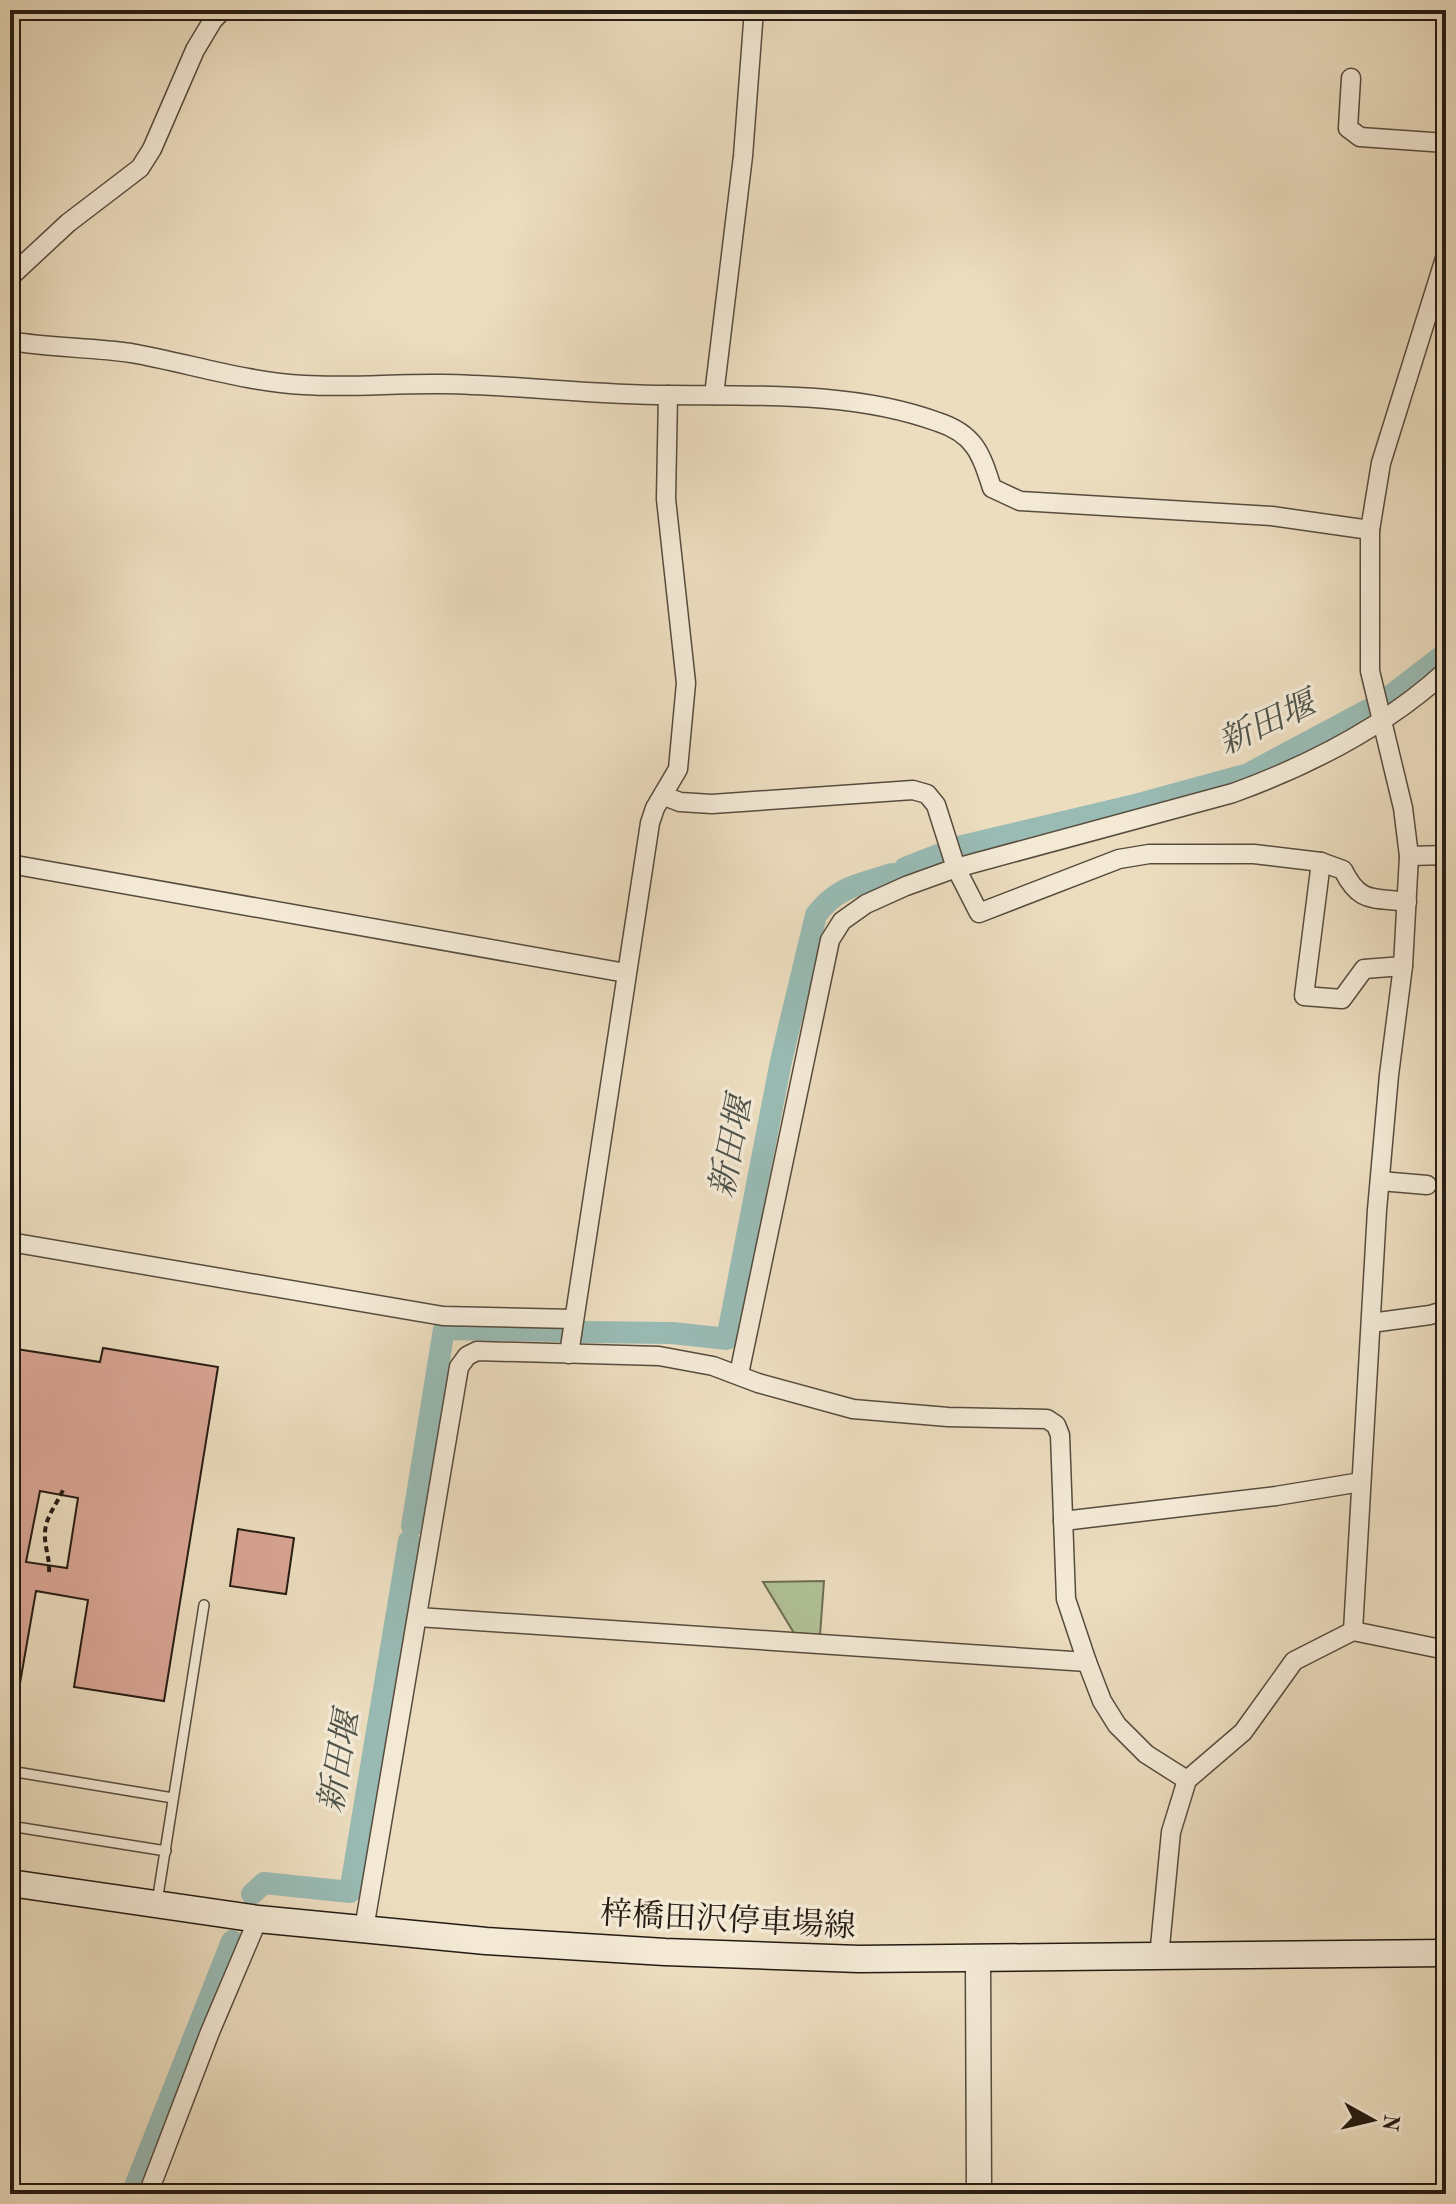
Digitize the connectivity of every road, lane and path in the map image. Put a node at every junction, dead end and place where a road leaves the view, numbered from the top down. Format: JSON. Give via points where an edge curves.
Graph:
{"nodes":[{"id":1,"x":223,"y":10,"type":"edge"},
{"id":2,"x":754,"y":10,"type":"edge"},
{"id":3,"x":1351,"y":78,"type":"dead end"},
{"id":4,"x":1446,"y":143,"type":"edge"},
{"id":5,"x":1446,"y":255,"type":"edge"},
{"id":6,"x":10,"y":277,"type":"edge"},
{"id":7,"x":10,"y":341,"type":"edge"},
{"id":8,"x":668,"y":395,"type":"junction"},
{"id":9,"x":714,"y":395,"type":"junction"},
{"id":10,"x":1370,"y":530,"type":"junction"},
{"id":11,"x":1446,"y":671,"type":"edge"},
{"id":12,"x":1381,"y":722,"type":"junction"},
{"id":13,"x":664,"y":796,"type":"junction"},
{"id":14,"x":1446,"y":855,"type":"edge"},
{"id":15,"x":1409,"y":856,"type":"junction"},
{"id":16,"x":1321,"y":862,"type":"junction"},
{"id":17,"x":10,"y":864,"type":"edge"},
{"id":18,"x":956,"y":868,"type":"junction"},
{"id":19,"x":1407,"y":902,"type":"junction"},
{"id":20,"x":1403,"y":966,"type":"junction"},
{"id":21,"x":626,"y":973,"type":"junction"},
{"id":22,"x":1380,"y":1181,"type":"junction"},
{"id":23,"x":1427,"y":1185,"type":"dead end"},
{"id":24,"x":10,"y":1242,"type":"edge"},
{"id":25,"x":1446,"y":1310,"type":"edge"},
{"id":26,"x":573,"y":1319,"type":"junction"},
{"id":27,"x":1371,"y":1323,"type":"junction"},
{"id":28,"x":569,"y":1354,"type":"junction"},
{"id":29,"x":739,"y":1374,"type":"junction"},
{"id":30,"x":1361,"y":1482,"type":"junction"},
{"id":31,"x":63,"y":1490,"type":"dead end"},
{"id":32,"x":1063,"y":1521,"type":"junction"},
{"id":33,"x":49,"y":1572,"type":"dead end"},
{"id":34,"x":204,"y":1605,"type":"dead end"},
{"id":35,"x":418,"y":1617,"type":"junction"},
{"id":36,"x":1353,"y":1631,"type":"junction"},
{"id":37,"x":1446,"y":1650,"type":"edge"},
{"id":38,"x":1087,"y":1662,"type":"junction"},
{"id":39,"x":10,"y":1771,"type":"edge"},
{"id":40,"x":1187,"y":1780,"type":"junction"},
{"id":41,"x":173,"y":1798,"type":"junction"},
{"id":42,"x":10,"y":1826,"type":"edge"},
{"id":43,"x":166,"y":1851,"type":"junction"},
{"id":44,"x":10,"y":1883,"type":"edge"},
{"id":45,"x":157,"y":1905,"type":"junction"},
{"id":46,"x":258,"y":1919,"type":"junction"},
{"id":47,"x":364,"y":1929,"type":"junction"},
{"id":48,"x":1446,"y":1953,"type":"edge"},
{"id":49,"x":1159,"y":1957,"type":"junction"},
{"id":50,"x":978,"y":1959,"type":"junction"},
{"id":51,"x":148,"y":2194,"type":"edge"},
{"id":52,"x":979,"y":2194,"type":"edge"}],
"edges":[{"from":1,"to":6,"type":"street","via":[[195,50],[140,168],[68,223]]},
{"from":2,"to":9,"type":"street","via":[[743,156]]},
{"from":3,"to":4,"type":"street","via":[[1348,128],[1360,137]]},
{"from":5,"to":10,"type":"street","via":[[1381,463]]},
{"from":7,"to":8,"type":"street","via":[[127,353],[303,385],[446,384]]},
{"from":8,"to":9,"type":"street"},
{"from":8,"to":13,"type":"street","via":[[666,499],[686,683],[678,769]]},
{"from":9,"to":10,"type":"street","via":[[836,401],[939,422],[965,434],[982,455],[992,488],[1020,501],[1272,516]]},
{"from":10,"to":12,"type":"street","via":[[1370,671]]},
{"from":11,"to":12,"type":"street"},
{"from":12,"to":15,"type":"street"},
{"from":12,"to":18,"type":"street","via":[[1275,778],[1233,793]]},
{"from":13,"to":18,"type":"street","via":[[712,804],[913,790],[927,794],[936,805]]},
{"from":13,"to":21,"type":"street","via":[[650,823]]},
{"from":14,"to":15,"type":"street"},
{"from":15,"to":19,"type":"street"},
{"from":16,"to":18,"type":"street","via":[[1217,852],[1149,854],[1119,859],[979,913]]},
{"from":16,"to":19,"type":"street","via":[[1343,870],[1361,896]]},
{"from":16,"to":20,"type":"street","via":[[1304,996],[1342,999],[1364,969]]},
{"from":17,"to":21,"type":"street"},
{"from":18,"to":29,"type":"street","via":[[866,904],[842,921],[830,940]]},
{"from":19,"to":20,"type":"street"},
{"from":20,"to":22,"type":"street"},
{"from":21,"to":26,"type":"street"},
{"from":22,"to":23,"type":"street"},
{"from":22,"to":27,"type":"street"},
{"from":24,"to":26,"type":"street","via":[[443,1316]]},
{"from":25,"to":27,"type":"street"},
{"from":26,"to":28,"type":"street"},
{"from":27,"to":30,"type":"street"},
{"from":28,"to":29,"type":"street","via":[[659,1356]]},
{"from":28,"to":35,"type":"street","via":[[477,1351],[459,1367]]},
{"from":29,"to":32,"type":"street","via":[[853,1409],[1047,1419],[1060,1435]]},
{"from":30,"to":32,"type":"street"},
{"from":30,"to":36,"type":"street"},
{"from":31,"to":33,"type":"path","via":[[46,1521]]},
{"from":32,"to":38,"type":"street","via":[[1066,1599]]},
{"from":34,"to":41,"type":"lane"},
{"from":35,"to":38,"type":"street"},
{"from":35,"to":47,"type":"street"},
{"from":36,"to":37,"type":"street"},
{"from":36,"to":40,"type":"street","via":[[1294,1661],[1243,1732]]},
{"from":38,"to":40,"type":"street","via":[[1117,1725],[1146,1754]]},
{"from":39,"to":41,"type":"lane"},
{"from":40,"to":49,"type":"street","via":[[1171,1832]]},
{"from":41,"to":43,"type":"lane"},
{"from":42,"to":43,"type":"lane"},
{"from":43,"to":45,"type":"lane"},
{"from":44,"to":45,"type":"main road","name":"梓橋田沢停車場線"},
{"from":45,"to":46,"type":"main road","name":"梓橋田沢停車場線"},
{"from":46,"to":47,"type":"main road","name":"梓橋田沢停車場線"},
{"from":46,"to":51,"type":"street"},
{"from":47,"to":50,"type":"main road","name":"梓橋田沢停車場線","via":[[665,1952]]},
{"from":48,"to":49,"type":"main road","name":"梓橋田沢停車場線"},
{"from":49,"to":50,"type":"main road","name":"梓橋田沢停車場線"},
{"from":50,"to":52,"type":"street"}]}
